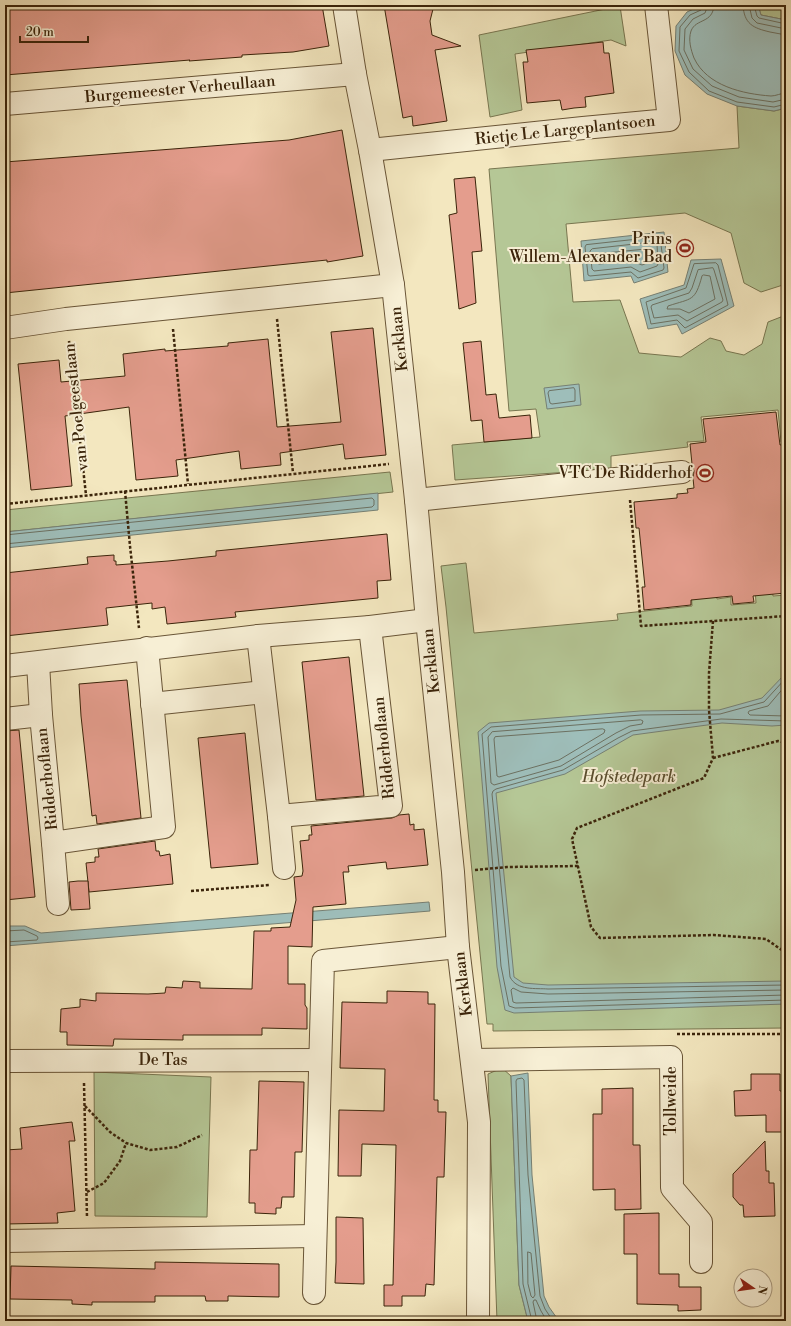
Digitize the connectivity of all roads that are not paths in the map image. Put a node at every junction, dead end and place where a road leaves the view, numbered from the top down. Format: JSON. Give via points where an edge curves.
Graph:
{"nodes":[{"id":1,"x":344,"y":5,"type":"edge"},
{"id":2,"x":656,"y":5,"type":"edge"},
{"id":3,"x":355,"y":74,"type":"junction"},
{"id":4,"x":5,"y":104,"type":"edge"},
{"id":5,"x":370,"y":150,"type":"junction"},
{"id":6,"x":394,"y":285,"type":"junction"},
{"id":7,"x":5,"y":328,"type":"edge"},
{"id":8,"x":682,"y":472,"type":"dead end"},
{"id":9,"x":416,"y":500,"type":"junction"},
{"id":10,"x":427,"y":620,"type":"junction"},
{"id":11,"x":370,"y":627,"type":"junction"},
{"id":12,"x":258,"y":636,"type":"junction"},
{"id":13,"x":144,"y":649,"type":"junction"},
{"id":14,"x":38,"y":663,"type":"junction"},
{"id":15,"x":5,"y":666,"type":"edge"},
{"id":16,"x":264,"y":692,"type":"junction"},
{"id":17,"x":152,"y":704,"type":"junction"},
{"id":18,"x":41,"y":715,"type":"junction"},
{"id":19,"x":5,"y":719,"type":"edge"},
{"id":20,"x":279,"y":816,"type":"junction"},
{"id":21,"x":53,"y":843,"type":"junction"},
{"id":22,"x":284,"y":868,"type":"road end"},
{"id":23,"x":58,"y":904,"type":"dead end"},
{"id":24,"x":458,"y":947,"type":"junction"},
{"id":25,"x":320,"y":1060,"type":"junction"},
{"id":26,"x":472,"y":1060,"type":"junction"},
{"id":27,"x":5,"y":1061,"type":"edge"},
{"id":28,"x":315,"y":1236,"type":"junction"},
{"id":29,"x":5,"y":1241,"type":"edge"},
{"id":30,"x":701,"y":1262,"type":"dead end"},
{"id":31,"x":314,"y":1293,"type":"dead end"},
{"id":32,"x":478,"y":1321,"type":"edge"}],
"edges":[{"from":1,"to":3,"type":"street","name":"Kerklaan"},
{"from":2,"to":5,"type":"street","name":"Rietje Le Largeplantsoen","via":[[669,120]]},
{"from":3,"to":4,"type":"street","name":"Burgemeester Verheullaan"},
{"from":3,"to":5,"type":"street","name":"Kerklaan"},
{"from":5,"to":6,"type":"street","name":"Kerklaan"},
{"from":6,"to":7,"type":"street","name":"van Poelgeestlaan"},
{"from":6,"to":9,"type":"street","name":"Kerklaan"},
{"from":8,"to":9,"type":"street"},
{"from":9,"to":10,"type":"street","name":"Kerklaan"},
{"from":10,"to":11,"type":"street"},
{"from":10,"to":24,"type":"street","name":"Kerklaan","via":[[453,872]]},
{"from":11,"to":12,"type":"street"},
{"from":11,"to":20,"type":"street","name":"Ridderhoflaan","via":[[391,806]]},
{"from":12,"to":13,"type":"street"},
{"from":12,"to":16,"type":"street"},
{"from":13,"to":14,"type":"street"},
{"from":13,"to":17,"type":"street","name":"Ridderhoflaan"},
{"from":14,"to":15,"type":"street"},
{"from":14,"to":18,"type":"street","name":"Ridderhoflaan"},
{"from":16,"to":17,"type":"street"},
{"from":16,"to":20,"type":"street"},
{"from":17,"to":21,"type":"street","name":"Ridderhoflaan","via":[[164,827]]},
{"from":18,"to":19,"type":"street","name":"Ridderhoflaan"},
{"from":18,"to":21,"type":"street","name":"Ridderhoflaan"},
{"from":20,"to":22,"type":"street"},
{"from":21,"to":23,"type":"street","name":"Ridderhoflaan"},
{"from":24,"to":25,"type":"street","via":[[323,961]]},
{"from":24,"to":26,"type":"street","name":"Kerklaan"},
{"from":25,"to":27,"type":"street","name":"De Tas"},
{"from":25,"to":28,"type":"street"},
{"from":26,"to":30,"type":"street","name":"Tollweide","via":[[671,1057],[672,1188],[701,1222]]},
{"from":26,"to":32,"type":"street","name":"Kerklaan","via":[[479,1122]]},
{"from":28,"to":29,"type":"street"},
{"from":28,"to":31,"type":"street"}]}
